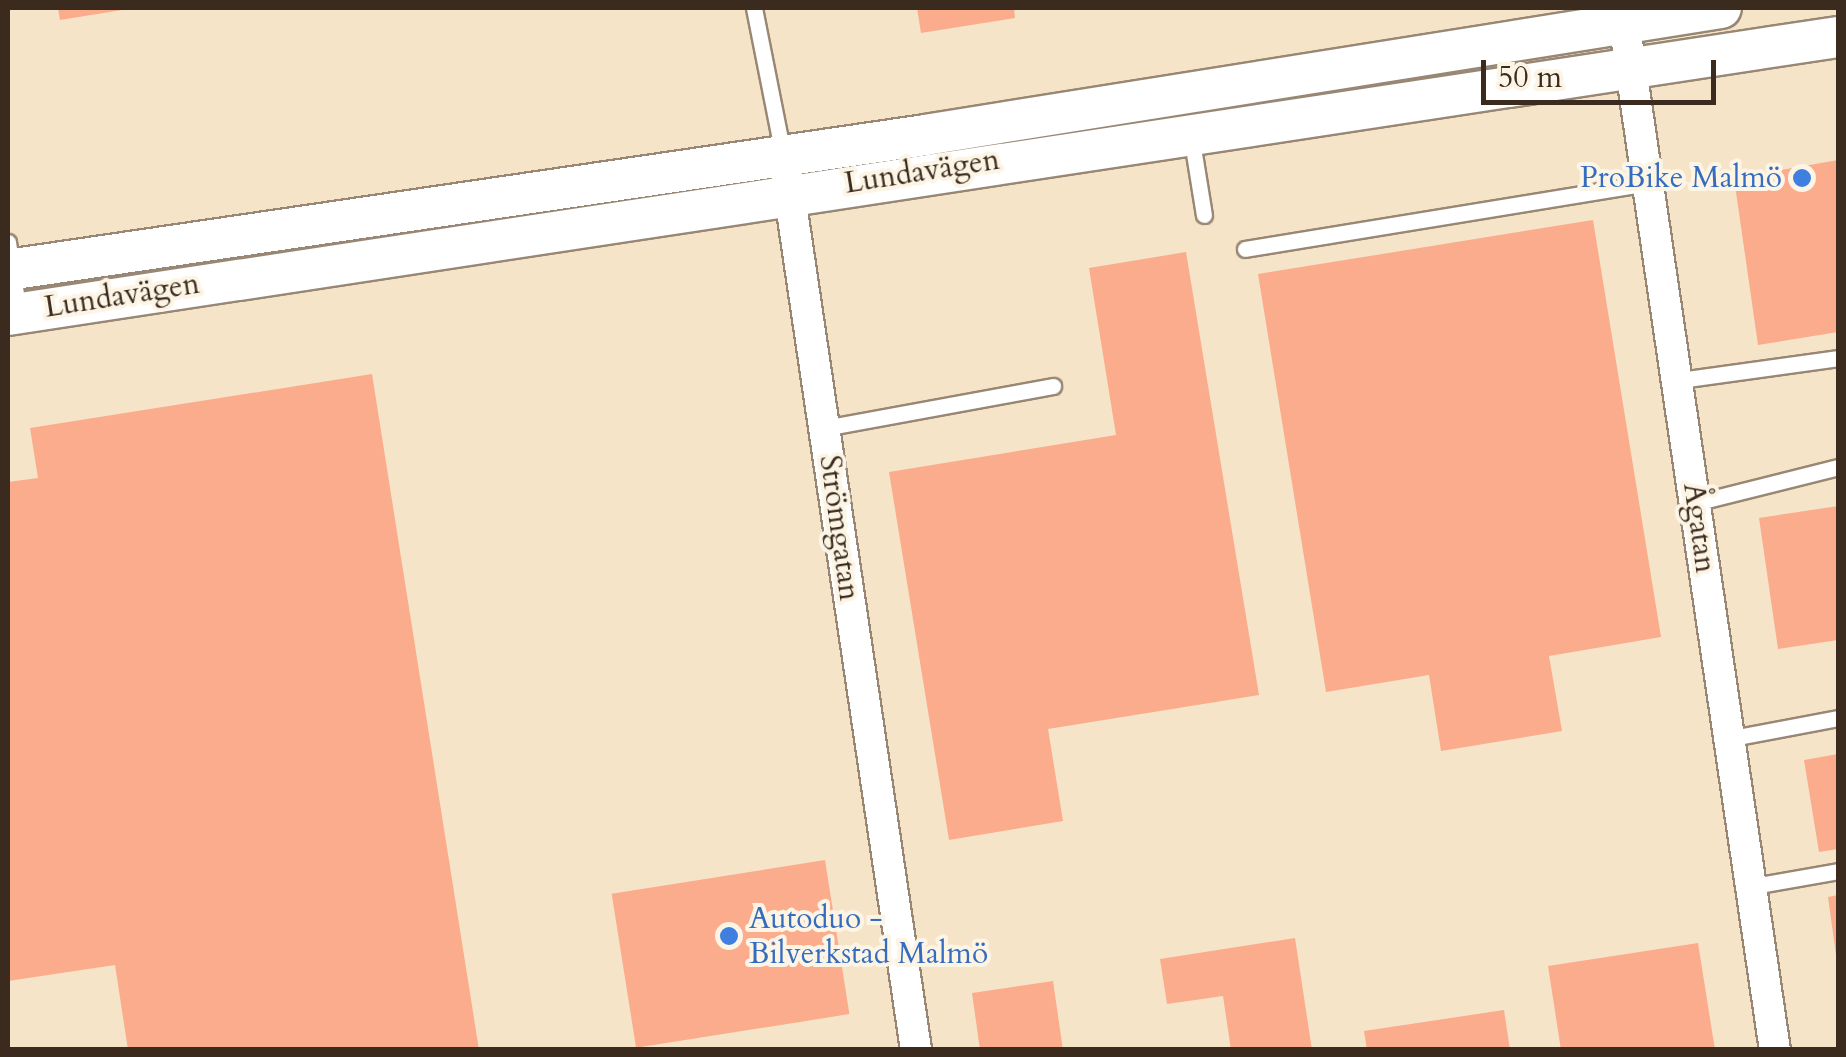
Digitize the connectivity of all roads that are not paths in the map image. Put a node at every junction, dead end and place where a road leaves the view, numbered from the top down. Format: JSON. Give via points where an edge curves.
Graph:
{"nodes":[{"id":1,"x":754,"y":8,"type":"edge"},
{"id":2,"x":1720,"y":8,"type":"edge"},
{"id":3,"x":1623,"y":14,"type":"edge"},
{"id":4,"x":1838,"y":37,"type":"edge"},
{"id":5,"x":1632,"y":67,"type":"junction"},
{"id":6,"x":1190,"y":131,"type":"junction"},
{"id":7,"x":786,"y":174,"type":"junction"},
{"id":8,"x":1650,"y":183,"type":"junction"},
{"id":9,"x":1204,"y":215,"type":"dead end"},
{"id":10,"x":1246,"y":249,"type":"dead end"},
{"id":11,"x":9,"y":261,"type":"edge"},
{"id":12,"x":14,"y":314,"type":"edge"},
{"id":13,"x":1838,"y":358,"type":"edge"},
{"id":14,"x":1680,"y":380,"type":"junction"},
{"id":15,"x":1053,"y":386,"type":"dead end"},
{"id":16,"x":824,"y":428,"type":"junction"},
{"id":17,"x":1838,"y":467,"type":"edge"},
{"id":18,"x":1695,"y":503,"type":"junction"},
{"id":19,"x":1838,"y":718,"type":"edge"},
{"id":20,"x":1727,"y":739,"type":"junction"},
{"id":21,"x":1838,"y":871,"type":"edge"},
{"id":22,"x":1753,"y":886,"type":"junction"},
{"id":23,"x":916,"y":1050,"type":"edge"},
{"id":24,"x":1775,"y":1050,"type":"edge"}],
"edges":[{"from":1,"to":7,"type":"lane","name":"Strömgatan"},
{"from":2,"to":3,"type":"main road","name":"Lundavägen"},
{"from":3,"to":5,"type":"street","name":"Ågatan"},
{"from":3,"to":7,"type":"main road","name":"Lundavägen"},
{"from":4,"to":5,"type":"main road","name":"Lundavägen"},
{"from":5,"to":6,"type":"main road","name":"Lundavägen"},
{"from":5,"to":8,"type":"street","name":"Ågatan"},
{"from":6,"to":7,"type":"main road","name":"Lundavägen"},
{"from":6,"to":9,"type":"lane"},
{"from":7,"to":11,"type":"main road","name":"Lundavägen"},
{"from":7,"to":12,"type":"main road","name":"Lundavägen"},
{"from":7,"to":16,"type":"street","name":"Strömgatan"},
{"from":8,"to":10,"type":"lane"},
{"from":8,"to":14,"type":"street","name":"Ågatan"},
{"from":11,"to":12,"type":"lane"},
{"from":13,"to":14,"type":"lane"},
{"from":14,"to":18,"type":"street","name":"Ågatan"},
{"from":15,"to":16,"type":"lane"},
{"from":16,"to":23,"type":"street","name":"Strömgatan"},
{"from":17,"to":18,"type":"lane"},
{"from":18,"to":20,"type":"street","name":"Ågatan"},
{"from":19,"to":20,"type":"lane"},
{"from":20,"to":22,"type":"street","name":"Ågatan"},
{"from":21,"to":22,"type":"lane"},
{"from":22,"to":24,"type":"street","name":"Ågatan"}]}
